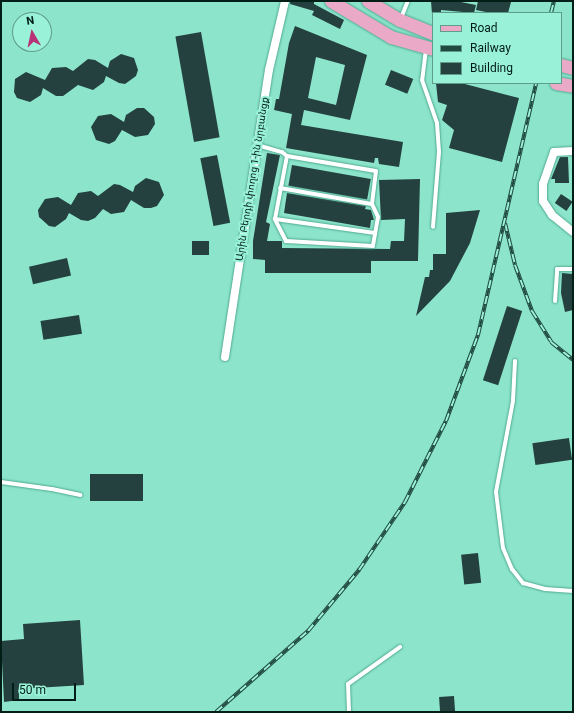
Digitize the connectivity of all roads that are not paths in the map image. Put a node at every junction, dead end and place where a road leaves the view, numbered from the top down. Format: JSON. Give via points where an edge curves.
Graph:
{"nodes":[{"id":1,"x":285,"y":1,"type":"edge"},
{"id":2,"x":332,"y":1,"type":"edge"},
{"id":3,"x":368,"y":1,"type":"edge"},
{"id":4,"x":408,"y":1,"type":"edge"},
{"id":5,"x":400,"y":20,"type":"junction"},
{"id":6,"x":432,"y":33,"type":"edge"},
{"id":7,"x":430,"y":48,"type":"edge"},
{"id":8,"x":257,"y":146,"type":"junction"},
{"id":9,"x":573,"y":151,"type":"edge"},
{"id":10,"x":287,"y":156,"type":"junction"},
{"id":11,"x":280,"y":188,"type":"junction"},
{"id":12,"x":372,"y":204,"type":"junction"},
{"id":13,"x":275,"y":219,"type":"junction"},
{"id":14,"x":433,"y":228,"type":"dead end"},
{"id":15,"x":573,"y":232,"type":"edge"},
{"id":16,"x":375,"y":233,"type":"junction"},
{"id":17,"x":573,"y":269,"type":"edge"},
{"id":18,"x":556,"y":301,"type":"dead end"},
{"id":19,"x":225,"y":357,"type":"dead end"},
{"id":20,"x":515,"y":361,"type":"dead end"},
{"id":21,"x":1,"y":482,"type":"edge"},
{"id":22,"x":80,"y":495,"type":"dead end"},
{"id":23,"x":573,"y":591,"type":"edge"},
{"id":24,"x":400,"y":647,"type":"dead end"},
{"id":25,"x":349,"y":712,"type":"edge"}],
"edges":[{"from":1,"to":8,"type":"street","name":"Արին Բերդի փողոց 1-ին նրբանցք","via":[[269,70]]},
{"from":2,"to":7,"type":"main road","via":[[391,37]]},
{"from":3,"to":5,"type":"main road"},
{"from":4,"to":5,"type":"lane"},
{"from":5,"to":6,"type":"main road"},
{"from":7,"to":14,"type":"lane","via":[[422,80],[437,123],[439,152]]},
{"from":8,"to":10,"type":"lane","via":[[282,152]]},
{"from":8,"to":19,"type":"street","name":"Արին Բերդի փողոց 1-ին նրբանցք"},
{"from":9,"to":15,"type":"street","via":[[554,152],[543,184],[543,201],[552,215]]},
{"from":10,"to":11,"type":"lane"},
{"from":10,"to":12,"type":"lane","via":[[376,171]]},
{"from":11,"to":12,"type":"lane"},
{"from":11,"to":13,"type":"lane"},
{"from":12,"to":16,"type":"lane","via":[[378,217]]},
{"from":13,"to":16,"type":"lane"},
{"from":13,"to":16,"type":"lane","via":[[286,240],[373,246]]},
{"from":17,"to":18,"type":"lane","via":[[557,269]]},
{"from":20,"to":23,"type":"lane","via":[[513,401],[496,492],[503,548],[512,569],[523,583],[545,589]]},
{"from":21,"to":22,"type":"lane"},
{"from":24,"to":25,"type":"lane","via":[[348,684]]}]}
